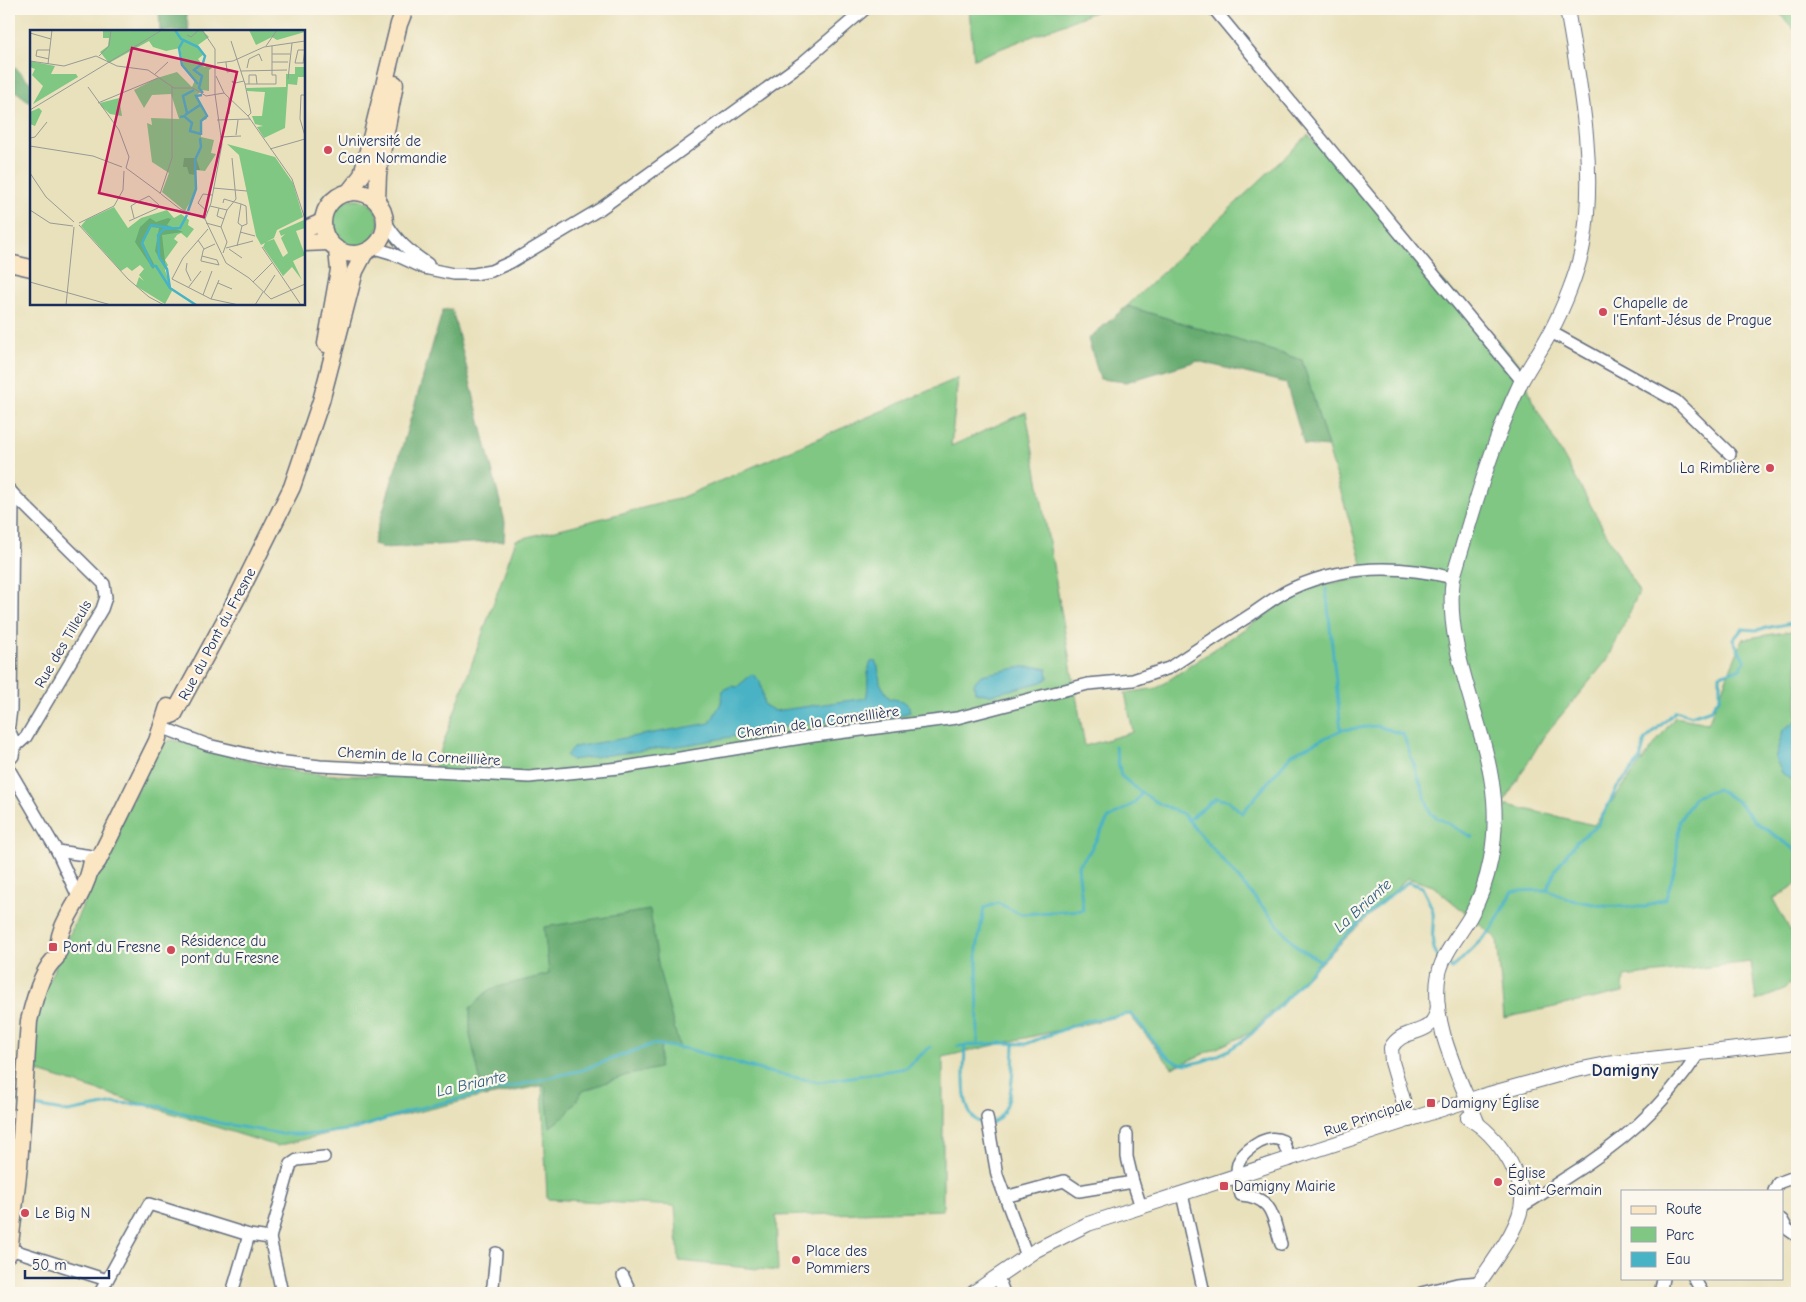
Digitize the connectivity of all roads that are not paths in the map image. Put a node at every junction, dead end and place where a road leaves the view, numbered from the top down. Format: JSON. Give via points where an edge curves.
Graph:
{"nodes":[{"id":1,"x":407,"y":9,"type":"edge"},
{"id":2,"x":865,"y":9,"type":"edge"},
{"id":3,"x":1214,"y":9,"type":"edge"},
{"id":4,"x":1567,"y":9,"type":"edge"},
{"id":5,"x":348,"y":193,"type":"junction"},
{"id":6,"x":377,"y":200,"type":"junction"},
{"id":7,"x":385,"y":220,"type":"junction"},
{"id":8,"x":322,"y":222,"type":"junction"},
{"id":9,"x":305,"y":230,"type":"edge"},
{"id":10,"x":305,"y":243,"type":"edge"},
{"id":11,"x":333,"y":246,"type":"junction"},
{"id":12,"x":369,"y":250,"type":"junction"},
{"id":13,"x":9,"y":263,"type":"edge"},
{"id":14,"x":30,"y":268,"type":"edge"},
{"id":15,"x":436,"y":270,"type":"junction"},
{"id":16,"x":1551,"y":332,"type":"junction"},
{"id":17,"x":1522,"y":381,"type":"junction"},
{"id":18,"x":311,"y":430,"type":"junction"},
{"id":19,"x":1730,"y":454,"type":"dead end"},
{"id":20,"x":11,"y":491,"type":"edge"},
{"id":21,"x":1453,"y":578,"type":"junction"},
{"id":22,"x":9,"y":725,"type":"edge"},
{"id":23,"x":162,"y":726,"type":"junction"},
{"id":24,"x":9,"y":732,"type":"edge"},
{"id":25,"x":15,"y":746,"type":"junction"},
{"id":26,"x":9,"y":760,"type":"edge"},
{"id":27,"x":9,"y":769,"type":"edge"},
{"id":28,"x":57,"y":851,"type":"junction"},
{"id":29,"x":91,"y":864,"type":"junction"},
{"id":30,"x":79,"y":899,"type":"junction"},
{"id":31,"x":1439,"y":1004,"type":"junction"},
{"id":32,"x":1428,"y":1028,"type":"junction"},
{"id":33,"x":1445,"y":1036,"type":"junction"},
{"id":34,"x":1797,"y":1042,"type":"edge"},
{"id":35,"x":1699,"y":1053,"type":"junction"},
{"id":36,"x":1467,"y":1102,"type":"junction"},
{"id":37,"x":1449,"y":1108,"type":"junction"},
{"id":38,"x":987,"y":1117,"type":"dead end"},
{"id":39,"x":1410,"y":1120,"type":"junction"},
{"id":40,"x":1476,"y":1122,"type":"junction"},
{"id":41,"x":1126,"y":1134,"type":"dead end"},
{"id":42,"x":324,"y":1157,"type":"dead end"},
{"id":43,"x":1290,"y":1160,"type":"junction"},
{"id":44,"x":1797,"y":1176,"type":"edge"},
{"id":45,"x":1236,"y":1178,"type":"junction"},
{"id":46,"x":1133,"y":1182,"type":"junction"},
{"id":47,"x":1774,"y":1190,"type":"edge"},
{"id":48,"x":1182,"y":1194,"type":"junction"},
{"id":49,"x":1004,"y":1197,"type":"junction"},
{"id":50,"x":1522,"y":1206,"type":"junction"},
{"id":51,"x":1141,"y":1207,"type":"junction"},
{"id":52,"x":1784,"y":1224,"type":"edge"},
{"id":53,"x":249,"y":1235,"type":"junction"},
{"id":54,"x":1797,"y":1236,"type":"edge"},
{"id":55,"x":270,"y":1238,"type":"junction"},
{"id":56,"x":1281,"y":1244,"type":"dead end"},
{"id":57,"x":9,"y":1251,"type":"edge"},
{"id":58,"x":496,"y":1253,"type":"dead end"},
{"id":59,"x":1027,"y":1256,"type":"junction"},
{"id":60,"x":623,"y":1276,"type":"dead end"},
{"id":61,"x":998,"y":1277,"type":"junction"},
{"id":62,"x":107,"y":1280,"type":"junction"},
{"id":63,"x":1663,"y":1280,"type":"edge"},
{"id":64,"x":1695,"y":1280,"type":"edge"},
{"id":65,"x":1475,"y":1288,"type":"edge"},
{"id":66,"x":100,"y":1293,"type":"edge"},
{"id":67,"x":232,"y":1293,"type":"edge"},
{"id":68,"x":282,"y":1293,"type":"edge"},
{"id":69,"x":490,"y":1293,"type":"edge"},
{"id":70,"x":630,"y":1293,"type":"edge"},
{"id":71,"x":973,"y":1293,"type":"edge"},
{"id":72,"x":1004,"y":1293,"type":"edge"},
{"id":73,"x":1204,"y":1293,"type":"edge"},
{"id":74,"x":1422,"y":1293,"type":"edge"},
{"id":75,"x":1663,"y":1293,"type":"edge"},
{"id":76,"x":1700,"y":1293,"type":"edge"}],
"edges":[{"from":1,"to":5,"type":"main road","via":[[399,24],[362,175]]},
{"from":1,"to":6,"type":"main road","via":[[378,174]]},
{"from":2,"to":15,"type":"street","via":[[802,63],[600,209],[491,271],[453,274]]},
{"from":3,"to":17,"type":"street"},
{"from":4,"to":16,"type":"street","via":[[1583,113],[1588,191],[1583,246]]},
{"from":5,"to":6,"type":"main road","via":[[359,192]]},
{"from":5,"to":8,"type":"main road","via":[[331,201]]},
{"from":6,"to":7,"type":"main road"},
{"from":7,"to":12,"type":"main road","via":[[385,232]]},
{"from":7,"to":15,"type":"street","via":[[392,234],[406,248]]},
{"from":8,"to":9,"type":"main road"},
{"from":8,"to":11,"type":"main road"},
{"from":10,"to":11,"type":"main road"},
{"from":11,"to":12,"type":"main road","via":[[346,254],[357,255]]},
{"from":11,"to":18,"type":"main road","name":"Rue du Pont du Fresne","via":[[340,270]]},
{"from":12,"to":15,"type":"street","via":[[391,253]]},
{"from":12,"to":18,"type":"main road","name":"Rue du Pont du Fresne","via":[[356,270]]},
{"from":13,"to":14,"type":"main road"},
{"from":16,"to":17,"type":"street"},
{"from":16,"to":19,"type":"street","via":[[1676,401]]},
{"from":17,"to":21,"type":"street","via":[[1491,450]]},
{"from":18,"to":23,"type":"main road","name":"Rue du Pont du Fresne","via":[[292,487],[174,714]]},
{"from":20,"to":22,"type":"street"},
{"from":20,"to":25,"type":"street","name":"Rue des Tilleuls","via":[[104,584],[106,597],[26,737]]},
{"from":21,"to":23,"type":"street","name":"Chemin de la Corneillière","via":[[1404,569],[1325,576],[1292,588],[1155,674],[1132,680],[1088,684],[957,718],[814,736],[618,768],[529,777],[320,766],[240,753],[200,742]]},
{"from":21,"to":31,"type":"street","via":[[1450,598],[1455,644],[1489,765],[1494,801],[1492,853],[1486,885],[1439,972]]},
{"from":23,"to":29,"type":"main road","name":"Rue du Pont du Fresne","via":[[144,751]]},
{"from":24,"to":25,"type":"street"},
{"from":25,"to":26,"type":"street","name":"Rue des Tilleuls"},
{"from":27,"to":28,"type":"street"},
{"from":28,"to":29,"type":"street"},
{"from":28,"to":30,"type":"street"},
{"from":29,"to":30,"type":"main road","name":"Rue du Pont du Fresne"},
{"from":30,"to":57,"type":"main road","name":"Rue du Pont du Fresne","via":[[58,943],[58,954],[50,962],[33,1002]]},
{"from":31,"to":32,"type":"street","via":[[1437,1016]]},
{"from":31,"to":33,"type":"street"},
{"from":32,"to":33,"type":"street"},
{"from":32,"to":39,"type":"street","via":[[1400,1038],[1391,1048],[1392,1062]]},
{"from":33,"to":36,"type":"street"},
{"from":34,"to":35,"type":"street","name":"Rue Principale"},
{"from":35,"to":36,"type":"street","name":"Rue Principale","via":[[1572,1071]]},
{"from":35,"to":50,"type":"street","via":[[1644,1120],[1598,1158]]},
{"from":36,"to":37,"type":"street","name":"Rue Principale"},
{"from":36,"to":40,"type":"street"},
{"from":37,"to":39,"type":"street","name":"Rue Principale"},
{"from":37,"to":40,"type":"street","via":[[1457,1109]]},
{"from":38,"to":49,"type":"street"},
{"from":39,"to":43,"type":"street","name":"Rue Principale"},
{"from":40,"to":50,"type":"street","via":[[1504,1151],[1517,1176]]},
{"from":41,"to":46,"type":"street"},
{"from":42,"to":55,"type":"street","via":[[297,1160],[291,1164]]},
{"from":43,"to":45,"type":"street","name":"Rue Principale"},
{"from":43,"to":45,"type":"street","via":[[1283,1141],[1266,1139],[1244,1151]]},
{"from":44,"to":47,"type":"street","via":[[1778,1183]]},
{"from":45,"to":48,"type":"street","name":"Rue Principale"},
{"from":45,"to":56,"type":"street","via":[[1241,1195],[1255,1196],[1268,1206]]},
{"from":46,"to":49,"type":"street","via":[[1079,1191],[1064,1181]]},
{"from":46,"to":51,"type":"street"},
{"from":48,"to":51,"type":"street","name":"Rue Principale"},
{"from":48,"to":73,"type":"street"},
{"from":49,"to":59,"type":"street"},
{"from":50,"to":65,"type":"street","via":[[1517,1223]]},
{"from":51,"to":59,"type":"street","name":"Rue Principale","via":[[1088,1224]]},
{"from":52,"to":54,"type":"street"},
{"from":53,"to":55,"type":"street"},
{"from":53,"to":62,"type":"street","via":[[149,1204]]},
{"from":53,"to":67,"type":"street"},
{"from":55,"to":68,"type":"street"},
{"from":57,"to":62,"type":"street"},
{"from":58,"to":69,"type":"street"},
{"from":59,"to":61,"type":"street","name":"Rue Principale"},
{"from":60,"to":70,"type":"street"},
{"from":61,"to":71,"type":"street","name":"Rue Principale"},
{"from":61,"to":72,"type":"street"},
{"from":62,"to":66,"type":"street"},
{"from":63,"to":75,"type":"street"},
{"from":64,"to":76,"type":"street"},
{"from":65,"to":74,"type":"street","via":[[1457,1284]]}]}
